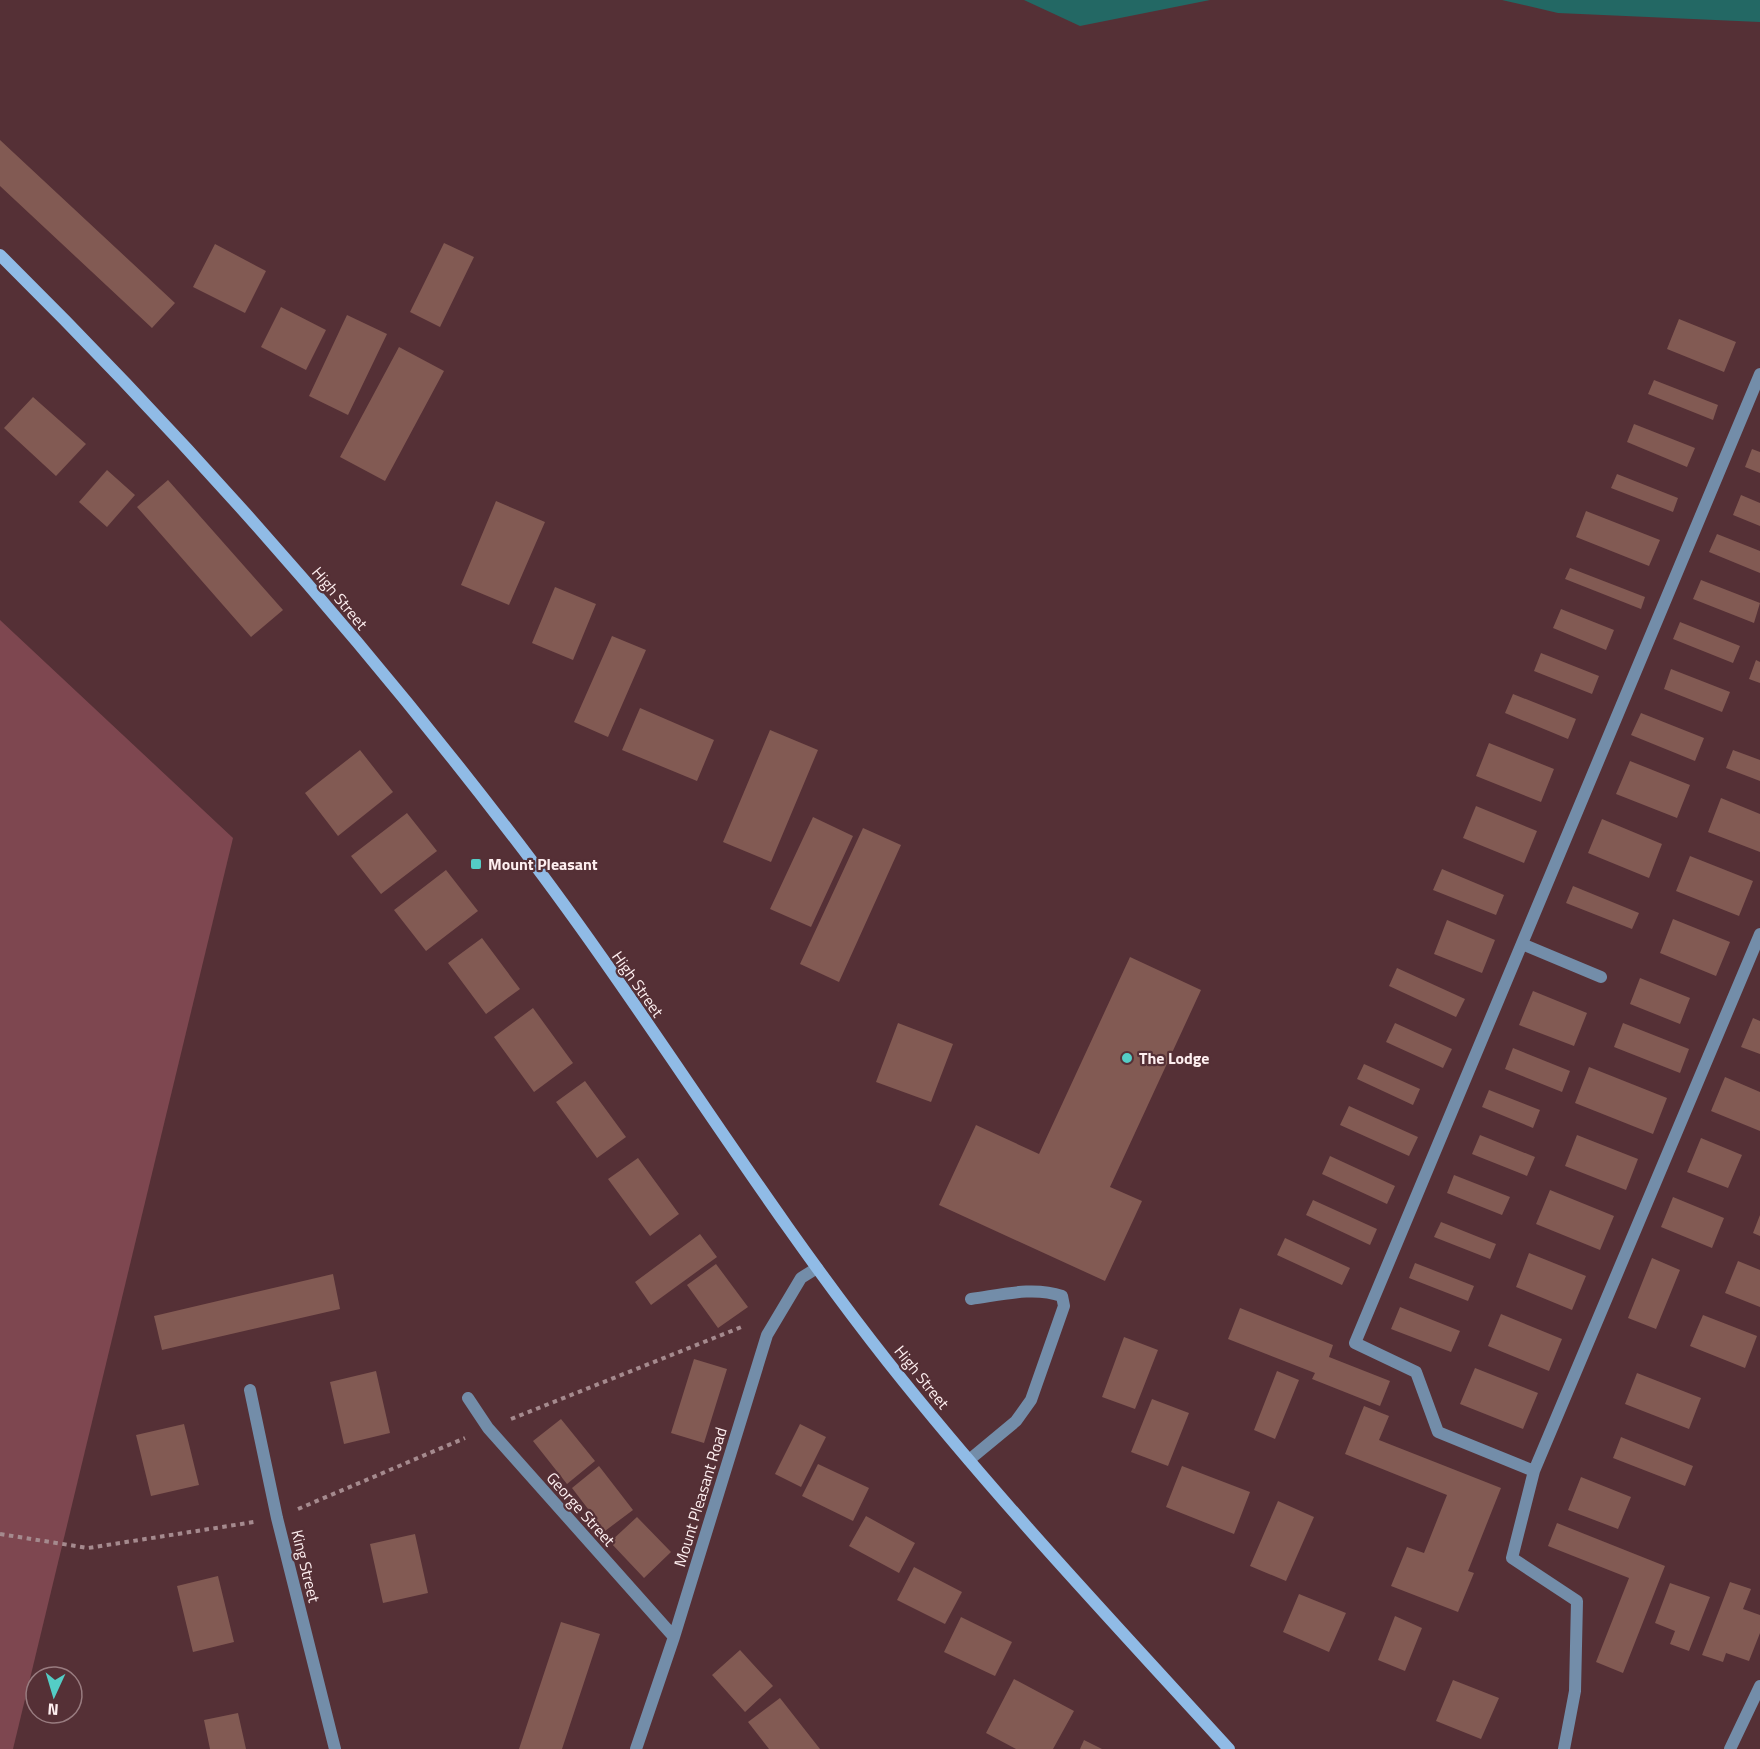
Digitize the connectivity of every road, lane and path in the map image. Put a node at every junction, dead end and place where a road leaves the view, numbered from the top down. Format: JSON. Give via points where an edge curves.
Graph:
{"nodes":[{"id":1,"x":0,"y":255,"type":"edge"},
{"id":2,"x":1760,"y":374,"type":"edge"},
{"id":3,"x":1760,"y":934,"type":"edge"},
{"id":4,"x":1522,"y":945,"type":"junction"},
{"id":5,"x":1601,"y":977,"type":"dead end"},
{"id":6,"x":817,"y":1268,"type":"junction"},
{"id":7,"x":971,"y":1299,"type":"dead end"},
{"id":8,"x":748,"y":1324,"type":"dead end"},
{"id":9,"x":250,"y":1390,"type":"dead end"},
{"id":10,"x":468,"y":1398,"type":"dead end"},
{"id":11,"x":488,"y":1428,"type":"junction"},
{"id":12,"x":969,"y":1460,"type":"junction"},
{"id":13,"x":1533,"y":1471,"type":"junction"},
{"id":14,"x":277,"y":1518,"type":"junction"},
{"id":15,"x":0,"y":1534,"type":"edge"},
{"id":16,"x":674,"y":1637,"type":"junction"},
{"id":17,"x":1760,"y":1686,"type":"edge"},
{"id":18,"x":334,"y":1749,"type":"edge"},
{"id":19,"x":636,"y":1749,"type":"edge"},
{"id":20,"x":1229,"y":1749,"type":"edge"},
{"id":21,"x":1564,"y":1749,"type":"edge"},
{"id":22,"x":1730,"y":1749,"type":"edge"}],
"edges":[{"from":1,"to":6,"type":"street","name":"High Street","via":[[188,449],[406,701],[512,834]]},
{"from":2,"to":4,"type":"street"},
{"from":3,"to":13,"type":"street"},
{"from":4,"to":5,"type":"street"},
{"from":4,"to":13,"type":"street","via":[[1355,1343],[1416,1372],[1438,1432]]},
{"from":6,"to":12,"type":"street","name":"High Street"},
{"from":6,"to":16,"type":"street","name":"Mount Pleasant Road","via":[[801,1278],[767,1335]]},
{"from":7,"to":12,"type":"street","via":[[1051,1292],[1062,1296],[1064,1306],[1031,1400],[1016,1421]]},
{"from":8,"to":11,"type":"path"},
{"from":9,"to":14,"type":"street","name":"King Street"},
{"from":10,"to":11,"type":"street","name":"George Street"},
{"from":11,"to":14,"type":"path"},
{"from":11,"to":16,"type":"street","name":"George Street"},
{"from":12,"to":20,"type":"street","name":"High Street","via":[[1072,1579]]},
{"from":13,"to":21,"type":"street","via":[[1512,1558],[1577,1601],[1575,1691]]},
{"from":14,"to":15,"type":"path","via":[[88,1548]]},
{"from":14,"to":18,"type":"street","name":"King Street"},
{"from":16,"to":19,"type":"street","name":"Mount Pleasant Road"},
{"from":17,"to":22,"type":"street"}]}
